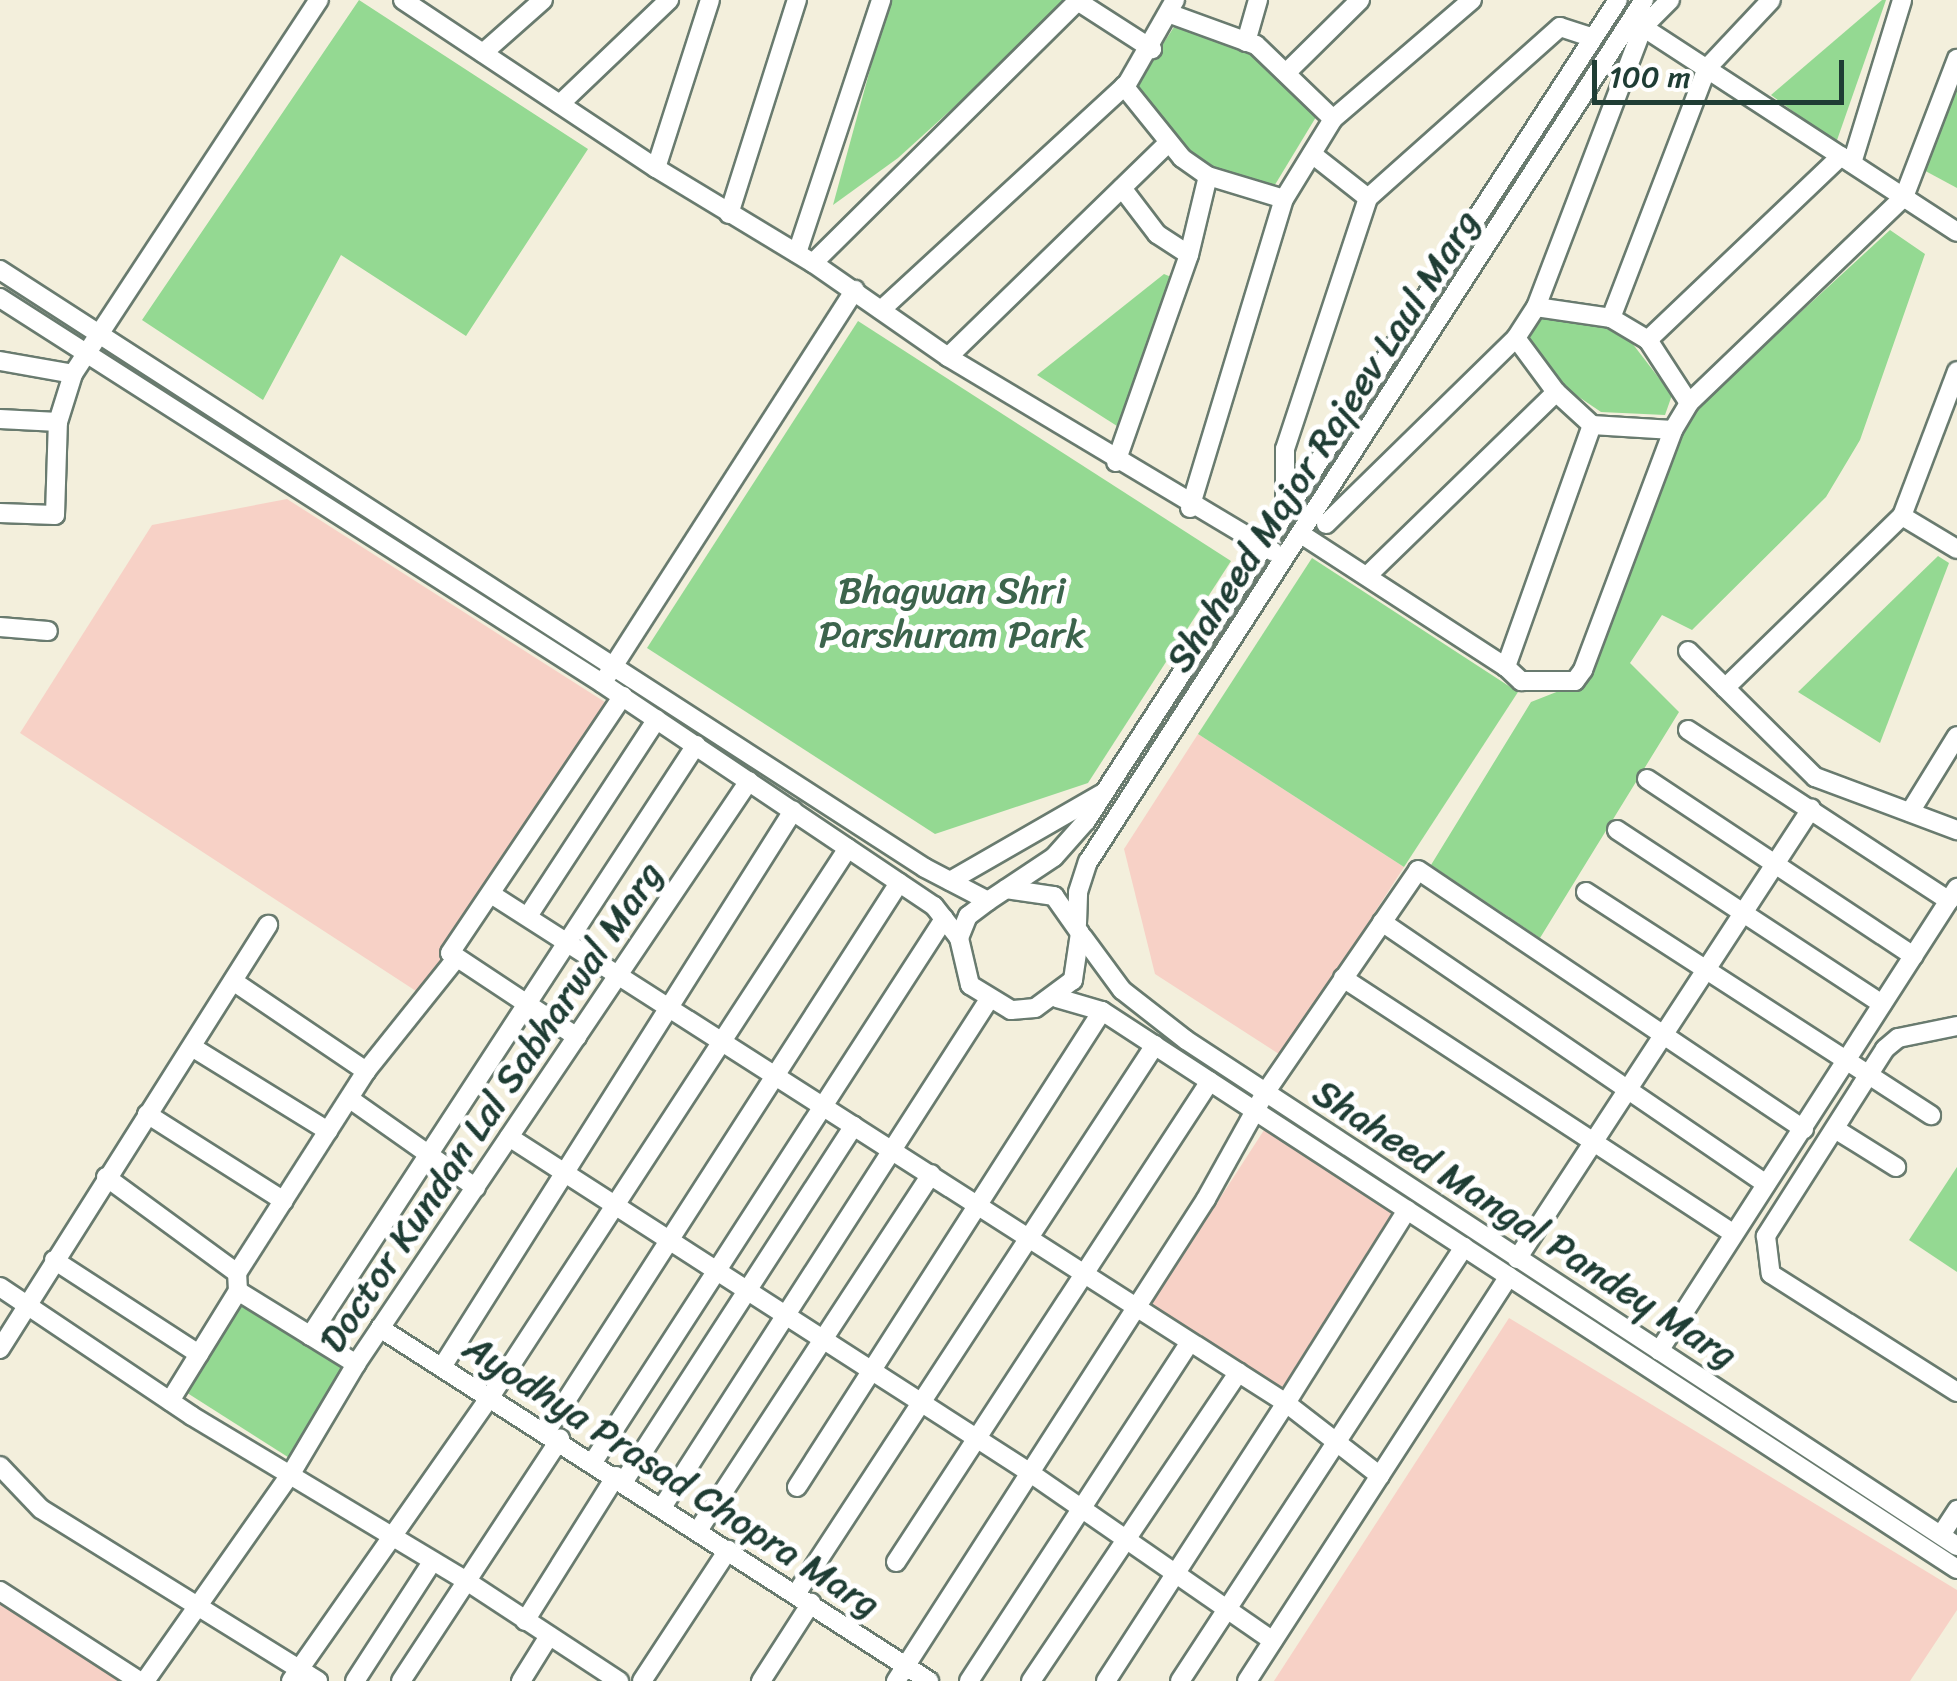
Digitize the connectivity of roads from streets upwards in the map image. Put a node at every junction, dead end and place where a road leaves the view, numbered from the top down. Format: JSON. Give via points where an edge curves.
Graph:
{"nodes":[{"id":1,"x":319,"y":0,"type":"edge"},
{"id":2,"x":543,"y":0,"type":"edge"},
{"id":3,"x":670,"y":0,"type":"edge"},
{"id":4,"x":710,"y":0,"type":"edge"},
{"id":5,"x":798,"y":0,"type":"edge"},
{"id":6,"x":881,"y":0,"type":"edge"},
{"id":7,"x":1258,"y":0,"type":"edge"},
{"id":8,"x":1472,"y":0,"type":"edge"},
{"id":9,"x":1644,"y":0,"type":"edge"},
{"id":10,"x":1670,"y":0,"type":"edge"},
{"id":11,"x":1771,"y":0,"type":"edge"},
{"id":12,"x":1902,"y":0,"type":"edge"},
{"id":13,"x":1079,"y":1,"type":"edge"},
{"id":14,"x":416,"y":3,"type":"edge"},
{"id":15,"x":1349,"y":4,"type":"edge"},
{"id":16,"x":1616,"y":4,"type":"edge"},
{"id":17,"x":1173,"y":7,"type":"edge"},
{"id":18,"x":1637,"y":23,"type":"junction"},
{"id":19,"x":1594,"y":38,"type":"junction"},
{"id":20,"x":1246,"y":42,"type":"junction"},
{"id":21,"x":1152,"y":49,"type":"junction"},
{"id":22,"x":483,"y":53,"type":"junction"},
{"id":23,"x":1957,"y":59,"type":"edge"},
{"id":24,"x":1707,"y":68,"type":"junction"},
{"id":25,"x":1286,"y":74,"type":"junction"},
{"id":26,"x":1124,"y":86,"type":"junction"},
{"id":27,"x":560,"y":104,"type":"junction"},
{"id":28,"x":1333,"y":119,"type":"junction"},
{"id":29,"x":1168,"y":142,"type":"junction"},
{"id":30,"x":1312,"y":154,"type":"junction"},
{"id":31,"x":1846,"y":159,"type":"junction"},
{"id":32,"x":656,"y":168,"type":"junction"},
{"id":33,"x":1208,"y":176,"type":"junction"},
{"id":34,"x":1122,"y":188,"type":"junction"},
{"id":35,"x":1904,"y":197,"type":"junction"},
{"id":36,"x":1368,"y":198,"type":"junction"},
{"id":37,"x":1284,"y":200,"type":"junction"},
{"id":38,"x":1957,"y":207,"type":"edge"},
{"id":39,"x":730,"y":214,"type":"junction"},
{"id":40,"x":1950,"y":227,"type":"edge"},
{"id":41,"x":1189,"y":255,"type":"junction"},
{"id":42,"x":805,"y":258,"type":"junction"},
{"id":43,"x":0,"y":270,"type":"edge"},
{"id":44,"x":855,"y":290,"type":"junction"},
{"id":45,"x":0,"y":298,"type":"edge"},
{"id":46,"x":1536,"y":307,"type":"junction"},
{"id":47,"x":881,"y":310,"type":"junction"},
{"id":48,"x":1611,"y":318,"type":"junction"},
{"id":49,"x":100,"y":334,"type":"junction"},
{"id":50,"x":1516,"y":338,"type":"junction"},
{"id":51,"x":1648,"y":340,"type":"junction"},
{"id":52,"x":86,"y":356,"type":"junction"},
{"id":53,"x":948,"y":357,"type":"junction"},
{"id":54,"x":0,"y":361,"type":"edge"},
{"id":55,"x":1957,"y":371,"type":"edge"},
{"id":56,"x":73,"y":374,"type":"junction"},
{"id":57,"x":1556,"y":392,"type":"junction"},
{"id":58,"x":1690,"y":402,"type":"junction"},
{"id":59,"x":0,"y":419,"type":"edge"},
{"id":60,"x":58,"y":422,"type":"junction"},
{"id":61,"x":1592,"y":425,"type":"junction"},
{"id":62,"x":1673,"y":430,"type":"junction"},
{"id":63,"x":1116,"y":462,"type":"junction"},
{"id":64,"x":1190,"y":508,"type":"junction"},
{"id":65,"x":0,"y":513,"type":"edge"},
{"id":66,"x":1285,"y":514,"type":"junction"},
{"id":67,"x":1902,"y":516,"type":"junction"},
{"id":68,"x":1326,"y":524,"type":"dead end"},
{"id":69,"x":1304,"y":536,"type":"junction"},
{"id":70,"x":1264,"y":547,"type":"junction"},
{"id":71,"x":1957,"y":550,"type":"edge"},
{"id":72,"x":1288,"y":560,"type":"junction"},
{"id":73,"x":1366,"y":576,"type":"junction"},
{"id":74,"x":0,"y":627,"type":"edge"},
{"id":75,"x":48,"y":631,"type":"dead end"},
{"id":76,"x":1688,"y":651,"type":"dead end"},
{"id":77,"x":1506,"y":667,"type":"junction"},
{"id":78,"x":608,"y":675,"type":"junction"},
{"id":79,"x":1724,"y":688,"type":"junction"},
{"id":80,"x":623,"y":696,"type":"junction"},
{"id":81,"x":657,"y":719,"type":"junction"},
{"id":82,"x":1688,"y":730,"type":"dead end"},
{"id":83,"x":1957,"y":736,"type":"edge"},
{"id":84,"x":696,"y":745,"type":"junction"},
{"id":85,"x":1647,"y":779,"type":"dead end"},
{"id":86,"x":749,"y":781,"type":"junction"},
{"id":87,"x":1106,"y":792,"type":"junction"},
{"id":88,"x":793,"y":810,"type":"junction"},
{"id":89,"x":1811,"y":810,"type":"junction"},
{"id":90,"x":1910,"y":812,"type":"junction"},
{"id":91,"x":1617,"y":830,"type":"dead end"},
{"id":92,"x":1957,"y":830,"type":"edge"},
{"id":93,"x":848,"y":848,"type":"junction"},
{"id":94,"x":1776,"y":864,"type":"junction"},
{"id":95,"x":950,"y":882,"type":"junction"},
{"id":96,"x":900,"y":883,"type":"junction"},
{"id":97,"x":1006,"y":888,"type":"junction"},
{"id":98,"x":1586,"y":892,"type":"dead end"},
{"id":99,"x":492,"y":894,"type":"junction"},
{"id":100,"x":1953,"y":894,"type":"edge"},
{"id":101,"x":988,"y":900,"type":"junction"},
{"id":102,"x":1742,"y":914,"type":"junction"},
{"id":103,"x":528,"y":916,"type":"junction"},
{"id":104,"x":944,"y":919,"type":"junction"},
{"id":105,"x":1382,"y":922,"type":"junction"},
{"id":106,"x":268,"y":926,"type":"dead end"},
{"id":107,"x":1079,"y":928,"type":"junction"},
{"id":108,"x":959,"y":938,"type":"junction"},
{"id":109,"x":567,"y":941,"type":"junction"},
{"id":110,"x":1913,"y":956,"type":"junction"},
{"id":111,"x":454,"y":960,"type":"junction"},
{"id":112,"x":1706,"y":970,"type":"junction"},
{"id":113,"x":620,"y":974,"type":"junction"},
{"id":114,"x":1343,"y":978,"type":"junction"},
{"id":115,"x":233,"y":981,"type":"junction"},
{"id":116,"x":1057,"y":998,"type":"junction"},
{"id":117,"x":988,"y":1001,"type":"junction"},
{"id":118,"x":525,"y":1004,"type":"junction"},
{"id":119,"x":1882,"y":1004,"type":"junction"},
{"id":120,"x":671,"y":1007,"type":"junction"},
{"id":121,"x":1102,"y":1010,"type":"junction"},
{"id":122,"x":1957,"y":1026,"type":"edge"},
{"id":123,"x":1663,"y":1036,"type":"junction"},
{"id":124,"x":577,"y":1037,"type":"junction"},
{"id":125,"x":722,"y":1040,"type":"junction"},
{"id":126,"x":1155,"y":1045,"type":"junction"},
{"id":127,"x":192,"y":1046,"type":"junction"},
{"id":128,"x":1847,"y":1062,"type":"junction"},
{"id":129,"x":366,"y":1071,"type":"junction"},
{"id":130,"x":772,"y":1074,"type":"junction"},
{"id":131,"x":1870,"y":1075,"type":"junction"},
{"id":132,"x":1210,"y":1081,"type":"junction"},
{"id":133,"x":1630,"y":1086,"type":"junction"},
{"id":134,"x":1265,"y":1093,"type":"junction"},
{"id":135,"x":350,"y":1098,"type":"junction"},
{"id":136,"x":822,"y":1108,"type":"junction"},
{"id":137,"x":1254,"y":1110,"type":"junction"},
{"id":138,"x":147,"y":1114,"type":"junction"},
{"id":139,"x":1931,"y":1115,"type":"dead end"},
{"id":140,"x":854,"y":1126,"type":"junction"},
{"id":141,"x":1835,"y":1129,"type":"junction"},
{"id":142,"x":1804,"y":1130,"type":"junction"},
{"id":143,"x":328,"y":1131,"type":"junction"},
{"id":144,"x":509,"y":1137,"type":"junction"},
{"id":145,"x":1594,"y":1142,"type":"junction"},
{"id":146,"x":892,"y":1147,"type":"junction"},
{"id":147,"x":430,"y":1155,"type":"junction"},
{"id":148,"x":1896,"y":1167,"type":"dead end"},
{"id":149,"x":566,"y":1173,"type":"junction"},
{"id":150,"x":931,"y":1174,"type":"junction"},
{"id":151,"x":106,"y":1178,"type":"junction"},
{"id":152,"x":1766,"y":1184,"type":"junction"},
{"id":153,"x":476,"y":1188,"type":"junction"},
{"id":154,"x":284,"y":1201,"type":"junction"},
{"id":155,"x":613,"y":1202,"type":"junction"},
{"id":156,"x":979,"y":1207,"type":"junction"},
{"id":157,"x":1407,"y":1210,"type":"junction"},
{"id":158,"x":1733,"y":1233,"type":"junction"},
{"id":159,"x":666,"y":1237,"type":"junction"},
{"id":160,"x":1031,"y":1242,"type":"junction"},
{"id":161,"x":1464,"y":1246,"type":"junction"},
{"id":162,"x":54,"y":1260,"type":"junction"},
{"id":163,"x":1513,"y":1267,"type":"junction"},
{"id":164,"x":714,"y":1269,"type":"junction"},
{"id":165,"x":1079,"y":1273,"type":"junction"},
{"id":166,"x":238,"y":1282,"type":"junction"},
{"id":167,"x":0,"y":1288,"type":"edge"},
{"id":168,"x":745,"y":1294,"type":"junction"},
{"id":169,"x":26,"y":1305,"type":"junction"},
{"id":170,"x":1133,"y":1308,"type":"junction"},
{"id":171,"x":783,"y":1317,"type":"junction"},
{"id":172,"x":380,"y":1328,"type":"junction"},
{"id":173,"x":310,"y":1336,"type":"junction"},
{"id":174,"x":823,"y":1343,"type":"junction"},
{"id":175,"x":1188,"y":1343,"type":"junction"},
{"id":176,"x":0,"y":1349,"type":"edge"},
{"id":177,"x":1659,"y":1351,"type":"junction"},
{"id":178,"x":199,"y":1354,"type":"junction"},
{"id":179,"x":356,"y":1364,"type":"junction"},
{"id":180,"x":442,"y":1367,"type":"junction"},
{"id":181,"x":1239,"y":1372,"type":"junction"},
{"id":182,"x":870,"y":1374,"type":"junction"},
{"id":183,"x":1957,"y":1392,"type":"edge"},
{"id":184,"x":490,"y":1397,"type":"junction"},
{"id":185,"x":170,"y":1401,"type":"junction"},
{"id":186,"x":1286,"y":1403,"type":"junction"},
{"id":187,"x":920,"y":1405,"type":"junction"},
{"id":188,"x":553,"y":1436,"type":"junction"},
{"id":189,"x":972,"y":1437,"type":"junction"},
{"id":190,"x":1334,"y":1443,"type":"junction"},
{"id":191,"x":593,"y":1462,"type":"junction"},
{"id":192,"x":0,"y":1466,"type":"edge"},
{"id":193,"x":1026,"y":1470,"type":"junction"},
{"id":194,"x":292,"y":1472,"type":"junction"},
{"id":195,"x":1380,"y":1476,"type":"junction"},
{"id":196,"x":620,"y":1479,"type":"junction"},
{"id":197,"x":797,"y":1487,"type":"dead end"},
{"id":198,"x":1873,"y":1502,"type":"junction"},
{"id":199,"x":663,"y":1506,"type":"junction"},
{"id":200,"x":1081,"y":1510,"type":"junction"},
{"id":201,"x":1957,"y":1510,"type":"edge"},
{"id":202,"x":699,"y":1529,"type":"junction"},
{"id":203,"x":389,"y":1534,"type":"junction"},
{"id":204,"x":1949,"y":1540,"type":"edge"},
{"id":205,"x":1125,"y":1541,"type":"junction"},
{"id":206,"x":728,"y":1550,"type":"junction"},
{"id":207,"x":432,"y":1562,"type":"junction"},
{"id":208,"x":896,"y":1562,"type":"dead end"},
{"id":209,"x":1957,"y":1568,"type":"edge"},
{"id":210,"x":1170,"y":1575,"type":"junction"},
{"id":211,"x":468,"y":1582,"type":"junction"},
{"id":212,"x":0,"y":1590,"type":"edge"},
{"id":213,"x":804,"y":1599,"type":"junction"},
{"id":214,"x":199,"y":1605,"type":"junction"},
{"id":215,"x":1227,"y":1612,"type":"junction"},
{"id":216,"x":525,"y":1622,"type":"junction"},
{"id":217,"x":549,"y":1636,"type":"junction"},
{"id":218,"x":1273,"y":1641,"type":"junction"},
{"id":219,"x":901,"y":1673,"type":"edge"},
{"id":220,"x":295,"y":1674,"type":"edge"},
{"id":221,"x":142,"y":1681,"type":"edge"},
{"id":222,"x":318,"y":1681,"type":"edge"},
{"id":223,"x":356,"y":1681,"type":"edge"},
{"id":224,"x":402,"y":1681,"type":"edge"},
{"id":225,"x":520,"y":1681,"type":"edge"},
{"id":226,"x":619,"y":1681,"type":"edge"},
{"id":227,"x":642,"y":1681,"type":"edge"},
{"id":228,"x":761,"y":1681,"type":"edge"},
{"id":229,"x":928,"y":1681,"type":"edge"},
{"id":230,"x":969,"y":1681,"type":"edge"},
{"id":231,"x":1030,"y":1681,"type":"edge"},
{"id":232,"x":1106,"y":1681,"type":"edge"},
{"id":233,"x":1180,"y":1681,"type":"edge"},
{"id":234,"x":1247,"y":1681,"type":"edge"}],
"edges":[{"from":1,"to":49,"type":"street"},
{"from":2,"to":22,"type":"street"},
{"from":3,"to":27,"type":"street"},
{"from":4,"to":32,"type":"street"},
{"from":5,"to":39,"type":"street"},
{"from":6,"to":42,"type":"street"},
{"from":7,"to":20,"type":"street"},
{"from":8,"to":28,"type":"street"},
{"from":9,"to":18,"type":"street","name":"Shaheed Major Rajeev Laul Marg"},
{"from":10,"to":18,"type":"street"},
{"from":11,"to":24,"type":"street"},
{"from":12,"to":31,"type":"street"},
{"from":13,"to":21,"type":"street"},
{"from":13,"to":42,"type":"street"},
{"from":14,"to":22,"type":"street"},
{"from":15,"to":25,"type":"street"},
{"from":16,"to":18,"type":"street"},
{"from":16,"to":19,"type":"street","name":"Shaheed Major Rajeev Laul Marg"},
{"from":17,"to":20,"type":"street"},
{"from":17,"to":21,"type":"street"},
{"from":18,"to":24,"type":"street"},
{"from":18,"to":46,"type":"street"},
{"from":18,"to":69,"type":"street","name":"Shaheed Major Rajeev Laul Marg"},
{"from":19,"to":36,"type":"street","via":[[1560,27]]},
{"from":19,"to":66,"type":"street","name":"Shaheed Major Rajeev Laul Marg"},
{"from":20,"to":25,"type":"street"},
{"from":21,"to":26,"type":"street"},
{"from":22,"to":27,"type":"street"},
{"from":23,"to":35,"type":"street"},
{"from":24,"to":31,"type":"street"},
{"from":24,"to":48,"type":"street"},
{"from":25,"to":28,"type":"street"},
{"from":26,"to":29,"type":"street"},
{"from":26,"to":47,"type":"street"},
{"from":27,"to":32,"type":"street"},
{"from":28,"to":30,"type":"street"},
{"from":29,"to":33,"type":"street"},
{"from":29,"to":34,"type":"street"},
{"from":30,"to":36,"type":"street"},
{"from":30,"to":37,"type":"street"},
{"from":31,"to":35,"type":"street"},
{"from":31,"to":51,"type":"street"},
{"from":32,"to":39,"type":"street"},
{"from":33,"to":37,"type":"street"},
{"from":33,"to":41,"type":"street"},
{"from":34,"to":41,"type":"street","via":[[1157,234]]},
{"from":34,"to":53,"type":"street"},
{"from":35,"to":40,"type":"street"},
{"from":35,"to":58,"type":"street"},
{"from":36,"to":66,"type":"street","via":[[1285,449]]},
{"from":37,"to":64,"type":"street"},
{"from":38,"to":40,"type":"street"},
{"from":39,"to":42,"type":"street"},
{"from":41,"to":63,"type":"street"},
{"from":42,"to":44,"type":"street"},
{"from":43,"to":49,"type":"street"},
{"from":44,"to":47,"type":"street"},
{"from":44,"to":78,"type":"street"},
{"from":45,"to":52,"type":"street"},
{"from":46,"to":48,"type":"street"},
{"from":46,"to":50,"type":"street"},
{"from":47,"to":53,"type":"street"},
{"from":48,"to":51,"type":"street"},
{"from":49,"to":52,"type":"street"},
{"from":49,"to":78,"type":"street"},
{"from":50,"to":57,"type":"street"},
{"from":50,"to":68,"type":"street"},
{"from":51,"to":58,"type":"street"},
{"from":52,"to":56,"type":"street"},
{"from":52,"to":78,"type":"street"},
{"from":53,"to":63,"type":"street"},
{"from":54,"to":56,"type":"street"},
{"from":55,"to":67,"type":"street"},
{"from":56,"to":60,"type":"street"},
{"from":57,"to":61,"type":"street"},
{"from":57,"to":73,"type":"street"},
{"from":58,"to":62,"type":"street"},
{"from":59,"to":60,"type":"street"},
{"from":60,"to":65,"type":"street","via":[[55,515]]},
{"from":61,"to":62,"type":"street"},
{"from":61,"to":77,"type":"street"},
{"from":62,"to":77,"type":"street","via":[[1583,670],[1575,681],[1552,685],[1520,681]]},
{"from":63,"to":64,"type":"street"},
{"from":64,"to":70,"type":"street"},
{"from":66,"to":70,"type":"street","name":"Shaheed Major Rajeev Laul Marg"},
{"from":67,"to":71,"type":"street"},
{"from":67,"to":79,"type":"street"},
{"from":69,"to":72,"type":"street","name":"Shaheed Major Rajeev Laul Marg"},
{"from":69,"to":73,"type":"street"},
{"from":70,"to":72,"type":"street"},
{"from":70,"to":87,"type":"street","name":"Shaheed Major Rajeev Laul Marg"},
{"from":72,"to":107,"type":"street","name":"Shaheed Major Rajeev Laul Marg","via":[[1088,862],[1078,892]]},
{"from":73,"to":77,"type":"street"},
{"from":74,"to":75,"type":"street"},
{"from":76,"to":79,"type":"street"},
{"from":78,"to":80,"type":"street"},
{"from":78,"to":95,"type":"street"},
{"from":79,"to":90,"type":"street","via":[[1815,777]]},
{"from":80,"to":81,"type":"street"},
{"from":80,"to":99,"type":"street"},
{"from":81,"to":84,"type":"street"},
{"from":81,"to":103,"type":"street"},
{"from":82,"to":89,"type":"street"},
{"from":83,"to":90,"type":"street"},
{"from":84,"to":86,"type":"street"},
{"from":84,"to":109,"type":"street"},
{"from":85,"to":94,"type":"street"},
{"from":86,"to":88,"type":"street"},
{"from":86,"to":113,"type":"street","name":"Doctor Kundan Lal Sabharwal Marg"},
{"from":87,"to":95,"type":"street"},
{"from":87,"to":97,"type":"street","name":"Shaheed Major Rajeev Laul Marg","via":[[1054,858]]},
{"from":88,"to":93,"type":"street"},
{"from":88,"to":120,"type":"street"},
{"from":89,"to":94,"type":"street"},
{"from":89,"to":100,"type":"street"},
{"from":90,"to":92,"type":"street"},
{"from":91,"to":102,"type":"street"},
{"from":93,"to":96,"type":"street"},
{"from":93,"to":125,"type":"street"},
{"from":94,"to":102,"type":"street"},
{"from":94,"to":110,"type":"street"},
{"from":95,"to":101,"type":"street"},
{"from":96,"to":104,"type":"street"},
{"from":96,"to":130,"type":"street"},
{"from":97,"to":101,"type":"street"},
{"from":97,"to":107,"type":"street","via":[[1054,896]]},
{"from":98,"to":112,"type":"street"},
{"from":99,"to":103,"type":"street"},
{"from":99,"to":111,"type":"street","via":[[450,954]]},
{"from":100,"to":110,"type":"street"},
{"from":101,"to":108,"type":"street","via":[[968,916]]},
{"from":102,"to":112,"type":"street"},
{"from":102,"to":119,"type":"street"},
{"from":103,"to":109,"type":"street"},
{"from":104,"to":108,"type":"street"},
{"from":104,"to":136,"type":"street"},
{"from":105,"to":114,"type":"street"},
{"from":105,"to":123,"type":"street","via":[[1418,870]]},
{"from":105,"to":133,"type":"street"},
{"from":106,"to":115,"type":"street"},
{"from":107,"to":116,"type":"street","via":[[1082,957]]},
{"from":107,"to":134,"type":"street","name":"Shaheed Mangal Pandey Marg","via":[[1122,990]]},
{"from":108,"to":117,"type":"street","via":[[970,985]]},
{"from":109,"to":113,"type":"street"},
{"from":109,"to":118,"type":"street"},
{"from":110,"to":119,"type":"street"},
{"from":111,"to":118,"type":"street"},
{"from":111,"to":129,"type":"street"},
{"from":112,"to":123,"type":"street"},
{"from":112,"to":128,"type":"street"},
{"from":113,"to":120,"type":"street"},
{"from":113,"to":124,"type":"street","name":"Doctor Kundan Lal Sabharwal Marg"},
{"from":114,"to":134,"type":"street"},
{"from":114,"to":145,"type":"street"},
{"from":115,"to":127,"type":"street"},
{"from":115,"to":129,"type":"street"},
{"from":116,"to":117,"type":"street","via":[[1023,1009]]},
{"from":116,"to":121,"type":"street","name":"Shaheed Mangal Pandey Marg"},
{"from":117,"to":146,"type":"street"},
{"from":118,"to":124,"type":"street"},
{"from":118,"to":147,"type":"street"},
{"from":119,"to":128,"type":"street"},
{"from":120,"to":125,"type":"street"},
{"from":120,"to":149,"type":"street"},
{"from":121,"to":126,"type":"street","name":"Shaheed Mangal Pandey Marg"},
{"from":121,"to":156,"type":"street"},
{"from":122,"to":131,"type":"street","via":[[1898,1038]]},
{"from":123,"to":133,"type":"street"},
{"from":123,"to":142,"type":"street"},
{"from":124,"to":144,"type":"street","name":"Doctor Kundan Lal Sabharwal Marg"},
{"from":125,"to":130,"type":"street"},
{"from":125,"to":155,"type":"street"},
{"from":126,"to":132,"type":"street","name":"Shaheed Mangal Pandey Marg"},
{"from":126,"to":160,"type":"street"},
{"from":127,"to":138,"type":"street"},
{"from":127,"to":143,"type":"street"},
{"from":128,"to":131,"type":"street"},
{"from":128,"to":142,"type":"street"},
{"from":129,"to":135,"type":"street"},
{"from":130,"to":136,"type":"street"},
{"from":130,"to":159,"type":"street"},
{"from":131,"to":139,"type":"street"},
{"from":131,"to":141,"type":"street"},
{"from":132,"to":137,"type":"street","name":"Shaheed Mangal Pandey Marg"},
{"from":132,"to":165,"type":"street"},
{"from":133,"to":145,"type":"street"},
{"from":133,"to":152,"type":"street"},
{"from":134,"to":137,"type":"street"},
{"from":134,"to":163,"type":"street","name":"Shaheed Mangal Pandey Marg"},
{"from":135,"to":143,"type":"street"},
{"from":135,"to":147,"type":"street"},
{"from":136,"to":140,"type":"street"},
{"from":136,"to":164,"type":"street"},
{"from":137,"to":157,"type":"street","name":"Shaheed Mangal Pandey Marg"},
{"from":137,"to":170,"type":"street"},
{"from":138,"to":151,"type":"street"},
{"from":138,"to":154,"type":"street"},
{"from":140,"to":146,"type":"street"},
{"from":140,"to":168,"type":"street"},
{"from":141,"to":148,"type":"street"},
{"from":141,"to":183,"type":"street","via":[[1766,1236],[1771,1274]]},
{"from":142,"to":152,"type":"street"},
{"from":143,"to":154,"type":"street"},
{"from":144,"to":149,"type":"street"},
{"from":144,"to":153,"type":"street","name":"Doctor Kundan Lal Sabharwal Marg"},
{"from":145,"to":158,"type":"street"},
{"from":145,"to":163,"type":"street"},
{"from":146,"to":150,"type":"street"},
{"from":146,"to":171,"type":"street"},
{"from":147,"to":153,"type":"street"},
{"from":147,"to":173,"type":"street"},
{"from":149,"to":155,"type":"street"},
{"from":149,"to":180,"type":"street"},
{"from":150,"to":156,"type":"street"},
{"from":150,"to":174,"type":"street"},
{"from":151,"to":162,"type":"street"},
{"from":151,"to":166,"type":"street"},
{"from":152,"to":158,"type":"street"},
{"from":153,"to":172,"type":"street","name":"Doctor Kundan Lal Sabharwal Marg"},
{"from":154,"to":166,"type":"street"},
{"from":155,"to":159,"type":"street"},
{"from":155,"to":184,"type":"street"},
{"from":156,"to":160,"type":"street"},
{"from":156,"to":182,"type":"street"},
{"from":157,"to":161,"type":"street","name":"Shaheed Mangal Pandey Marg"},
{"from":157,"to":186,"type":"street"},
{"from":158,"to":177,"type":"street"},
{"from":159,"to":164,"type":"street"},
{"from":159,"to":188,"type":"street"},
{"from":160,"to":165,"type":"street"},
{"from":160,"to":187,"type":"street"},
{"from":161,"to":163,"type":"street","name":"Shaheed Mangal Pandey Marg"},
{"from":161,"to":190,"type":"street"},
{"from":162,"to":169,"type":"street"},
{"from":162,"to":178,"type":"street"},
{"from":163,"to":177,"type":"street","name":"Shaheed Mangal Pandey Marg"},
{"from":163,"to":195,"type":"street"},
{"from":163,"to":198,"type":"street","name":"Shaheed Mangal Pandey Marg"},
{"from":164,"to":168,"type":"street"},
{"from":164,"to":191,"type":"street"},
{"from":165,"to":170,"type":"street"},
{"from":165,"to":189,"type":"street"},
{"from":166,"to":173,"type":"street"},
{"from":166,"to":178,"type":"street"},
{"from":167,"to":169,"type":"street"},
{"from":168,"to":171,"type":"street"},
{"from":168,"to":196,"type":"street"},
{"from":169,"to":176,"type":"street"},
{"from":169,"to":185,"type":"street"},
{"from":170,"to":175,"type":"street"},
{"from":170,"to":193,"type":"street"},
{"from":171,"to":174,"type":"street"},
{"from":171,"to":199,"type":"street"},
{"from":172,"to":179,"type":"street","name":"Doctor Kundan Lal Sabharwal Marg"},
{"from":172,"to":180,"type":"street","name":"Ayodhya Prasad Chopra Marg"},
{"from":173,"to":179,"type":"street"},
{"from":174,"to":182,"type":"street"},
{"from":174,"to":202,"type":"street"},
{"from":175,"to":181,"type":"street"},
{"from":175,"to":200,"type":"street"},
{"from":177,"to":198,"type":"street","name":"Shaheed Mangal Pandey Marg"},
{"from":178,"to":185,"type":"street"},
{"from":179,"to":194,"type":"street","name":"Doctor Kundan Lal Sabharwal Marg"},
{"from":180,"to":184,"type":"street","name":"Ayodhya Prasad Chopra Marg"},
{"from":181,"to":186,"type":"street"},
{"from":181,"to":205,"type":"street"},
{"from":182,"to":187,"type":"street"},
{"from":182,"to":197,"type":"street"},
{"from":184,"to":188,"type":"street","name":"Ayodhya Prasad Chopra Marg"},
{"from":184,"to":203,"type":"street"},
{"from":185,"to":194,"type":"street"},
{"from":186,"to":190,"type":"street"},
{"from":186,"to":210,"type":"street"},
{"from":187,"to":189,"type":"street"},
{"from":187,"to":213,"type":"street"},
{"from":188,"to":191,"type":"street","name":"Ayodhya Prasad Chopra Marg"},
{"from":188,"to":211,"type":"street"},
{"from":189,"to":193,"type":"street"},
{"from":189,"to":208,"type":"street"},
{"from":190,"to":195,"type":"street"},
{"from":190,"to":215,"type":"street"},
{"from":191,"to":196,"type":"street","name":"Ayodhya Prasad Chopra Marg"},
{"from":192,"to":214,"type":"street","via":[[41,1509]]},
{"from":193,"to":200,"type":"street"},
{"from":193,"to":219,"type":"street"},
{"from":194,"to":203,"type":"street"},
{"from":194,"to":214,"type":"street","name":"Doctor Kundan Lal Sabharwal Marg"},
{"from":195,"to":218,"type":"street"},
{"from":196,"to":199,"type":"street","name":"Ayodhya Prasad Chopra Marg"},
{"from":196,"to":216,"type":"street"},
{"from":198,"to":204,"type":"street","name":"Shaheed Mangal Pandey Marg"},
{"from":198,"to":209,"type":"street","name":"Shaheed Mangal Pandey Marg"},
{"from":199,"to":202,"type":"street","name":"Ayodhya Prasad Chopra Marg"},
{"from":200,"to":205,"type":"street"},
{"from":200,"to":230,"type":"street"},
{"from":201,"to":204,"type":"street"},
{"from":202,"to":206,"type":"street","name":"Ayodhya Prasad Chopra Marg"},
{"from":203,"to":207,"type":"street"},
{"from":203,"to":220,"type":"street"},
{"from":205,"to":210,"type":"street"},
{"from":205,"to":231,"type":"street"},
{"from":206,"to":213,"type":"street","name":"Ayodhya Prasad Chopra Marg"},
{"from":206,"to":227,"type":"street"},
{"from":207,"to":211,"type":"street"},
{"from":207,"to":223,"type":"street"},
{"from":210,"to":215,"type":"street"},
{"from":210,"to":232,"type":"street"},
{"from":211,"to":216,"type":"street"},
{"from":211,"to":224,"type":"street"},
{"from":212,"to":221,"type":"street"},
{"from":213,"to":219,"type":"street","name":"Ayodhya Prasad Chopra Marg"},
{"from":213,"to":228,"type":"street"},
{"from":214,"to":220,"type":"street"},
{"from":214,"to":221,"type":"street","name":"Doctor Kundan Lal Sabharwal Marg"},
{"from":215,"to":218,"type":"street"},
{"from":215,"to":233,"type":"street"},
{"from":216,"to":217,"type":"street"},
{"from":217,"to":225,"type":"street"},
{"from":217,"to":226,"type":"street"},
{"from":218,"to":234,"type":"street"},
{"from":219,"to":229,"type":"street","name":"Ayodhya Prasad Chopra Marg"},
{"from":220,"to":222,"type":"street"}]}
